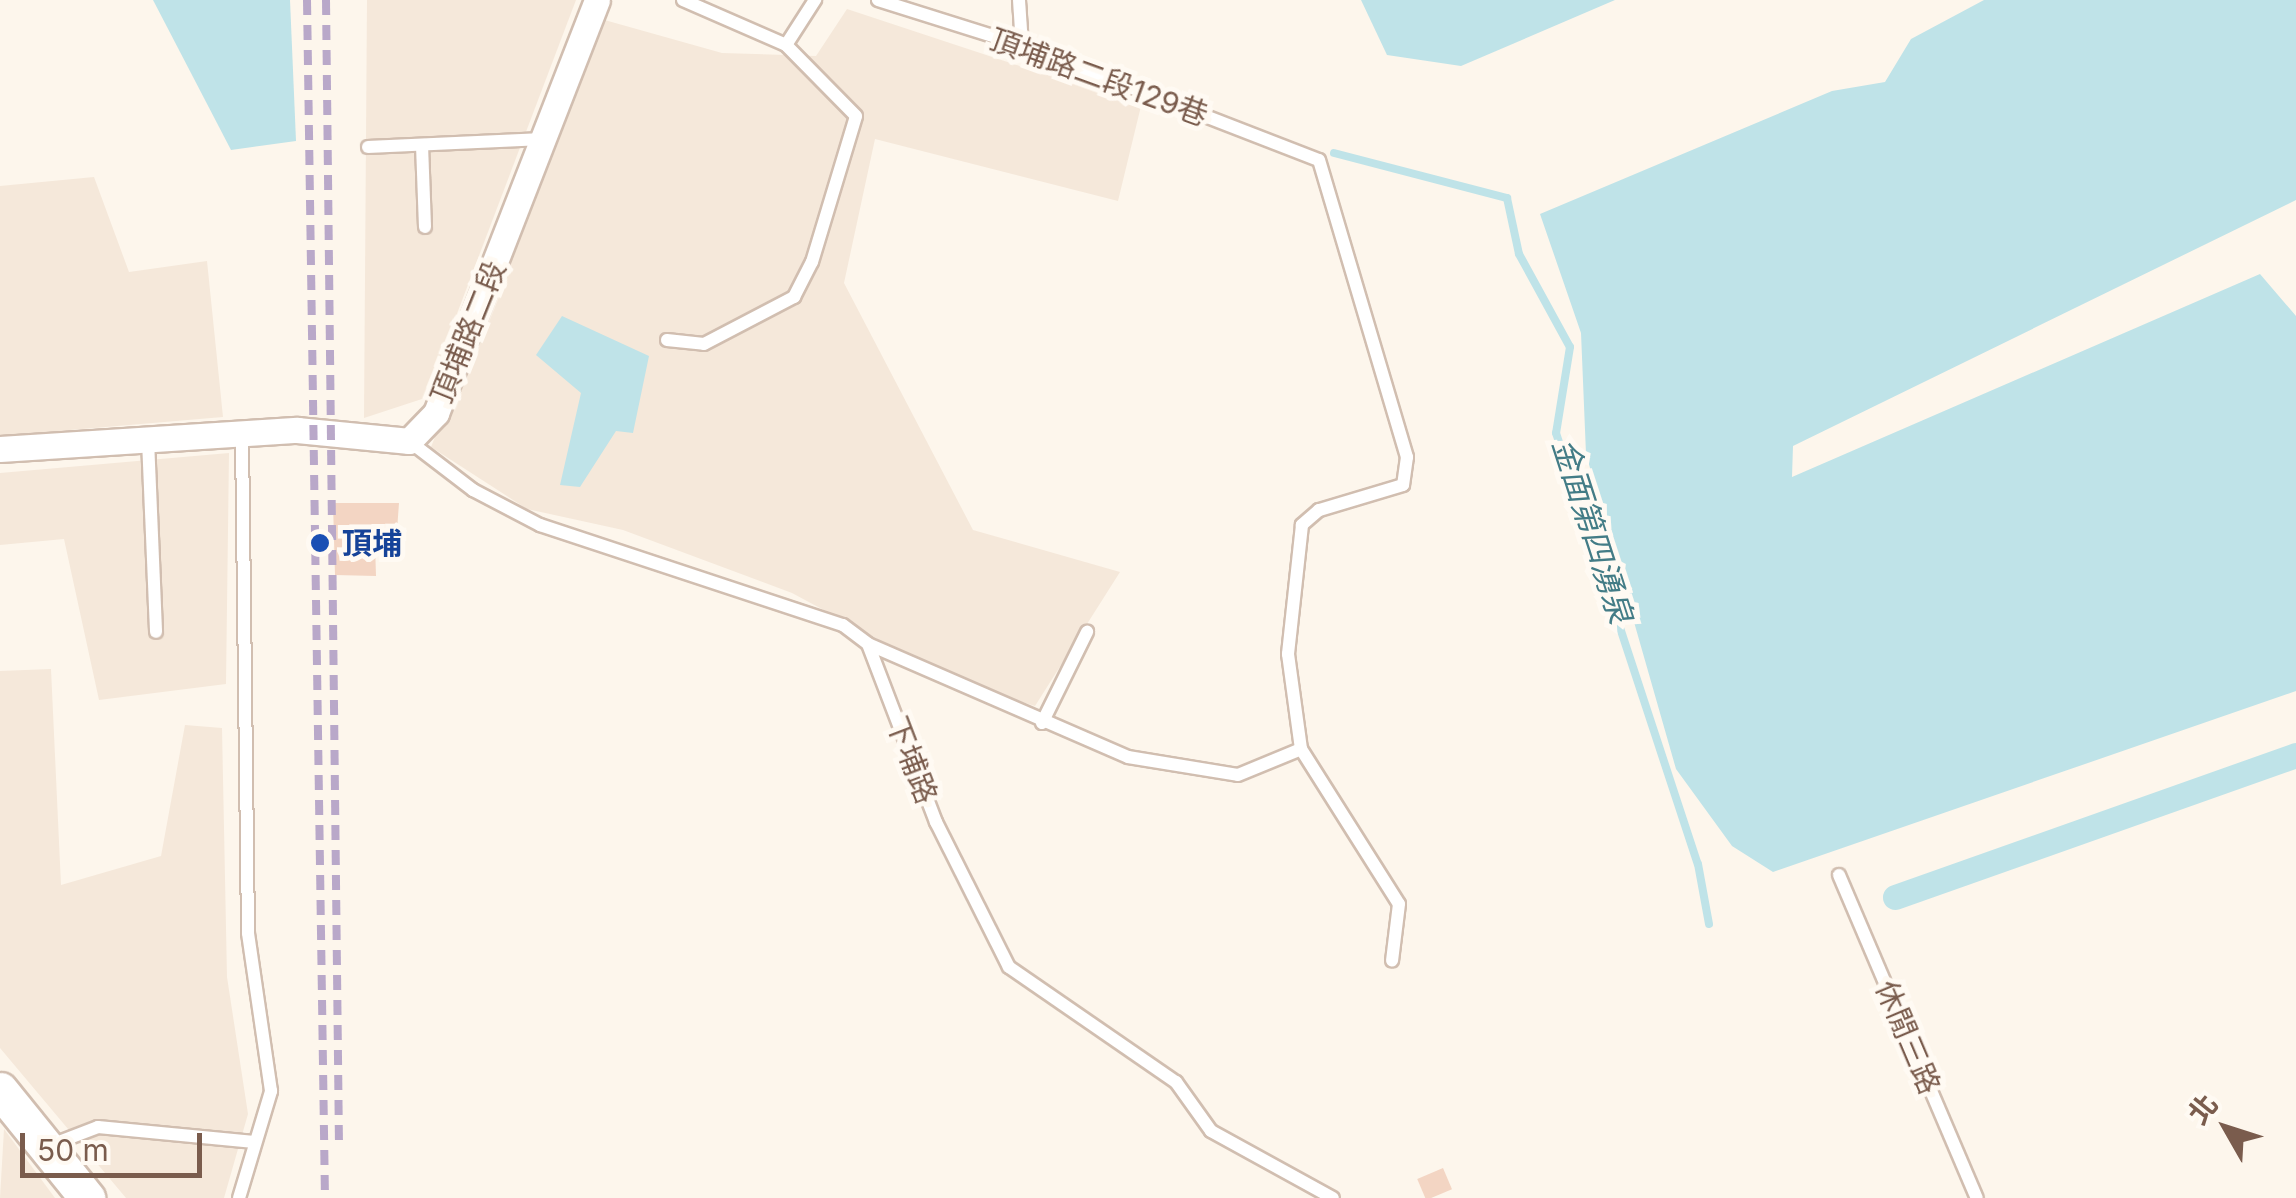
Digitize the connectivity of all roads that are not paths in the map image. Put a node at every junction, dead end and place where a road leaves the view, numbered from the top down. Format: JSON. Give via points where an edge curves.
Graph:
{"nodes":[{"id":1,"x":597,"y":0,"type":"edge"},
{"id":2,"x":683,"y":0,"type":"edge"},
{"id":3,"x":814,"y":0,"type":"edge"},
{"id":4,"x":878,"y":0,"type":"edge"},
{"id":5,"x":1019,"y":0,"type":"edge"},
{"id":6,"x":1022,"y":44,"type":"junction"},
{"id":7,"x":786,"y":45,"type":"junction"},
{"id":8,"x":543,"y":138,"type":"junction"},
{"id":9,"x":422,"y":144,"type":"junction"},
{"id":10,"x":368,"y":148,"type":"dead end"},
{"id":11,"x":426,"y":227,"type":"dead end"},
{"id":12,"x":667,"y":340,"type":"dead end"},
{"id":13,"x":242,"y":432,"type":"junction"},
{"id":14,"x":148,"y":440,"type":"junction"},
{"id":15,"x":409,"y":441,"type":"junction"},
{"id":16,"x":0,"y":449,"type":"edge"},
{"id":17,"x":156,"y":632,"type":"dead end"},
{"id":18,"x":1087,"y":632,"type":"dead end"},
{"id":19,"x":868,"y":644,"type":"junction"},
{"id":20,"x":1042,"y":723,"type":"junction"},
{"id":21,"x":1301,"y":749,"type":"junction"},
{"id":22,"x":1839,"y":875,"type":"dead end"},
{"id":23,"x":1392,"y":961,"type":"dead end"},
{"id":24,"x":4,"y":1102,"type":"edge"},
{"id":25,"x":254,"y":1142,"type":"junction"},
{"id":26,"x":49,"y":1146,"type":"junction"},
{"id":27,"x":86,"y":1198,"type":"edge"},
{"id":28,"x":239,"y":1198,"type":"edge"},
{"id":29,"x":1333,"y":1198,"type":"edge"},
{"id":30,"x":1977,"y":1198,"type":"edge"}],
"edges":[{"from":1,"to":8,"type":"street","name":"頂埔路二段"},
{"from":2,"to":7,"type":"lane"},
{"from":3,"to":7,"type":"lane"},
{"from":4,"to":6,"type":"lane","name":"頂埔路二段129巷"},
{"from":5,"to":6,"type":"lane"},
{"from":6,"to":21,"type":"lane","name":"頂埔路二段129巷","via":[[1318,160],[1407,457],[1403,484],[1319,510],[1302,525],[1288,654]]},
{"from":7,"to":12,"type":"lane","via":[[856,116],[812,262],[794,297],[704,344]]},
{"from":8,"to":9,"type":"lane"},
{"from":8,"to":15,"type":"street","name":"頂埔路二段","via":[[436,413]]},
{"from":9,"to":10,"type":"lane"},
{"from":9,"to":11,"type":"lane"},
{"from":13,"to":14,"type":"street"},
{"from":13,"to":15,"type":"street"},
{"from":13,"to":25,"type":"lane","via":[[248,933],[271,1091]]},
{"from":14,"to":16,"type":"street"},
{"from":14,"to":17,"type":"lane"},
{"from":15,"to":19,"type":"lane","via":[[473,490],[540,524],[843,625]]},
{"from":18,"to":20,"type":"lane"},
{"from":19,"to":20,"type":"lane"},
{"from":19,"to":29,"type":"lane","name":"下埔路","via":[[936,822],[1009,967],[1176,1082],[1210,1131]]},
{"from":20,"to":21,"type":"lane","via":[[1128,757],[1238,774]]},
{"from":21,"to":23,"type":"lane","via":[[1399,904]]},
{"from":22,"to":30,"type":"lane","name":"休閒三路"},
{"from":24,"to":26,"type":"main road"},
{"from":25,"to":26,"type":"lane","via":[[98,1128]]},
{"from":25,"to":28,"type":"lane"},
{"from":26,"to":27,"type":"main road"}]}
